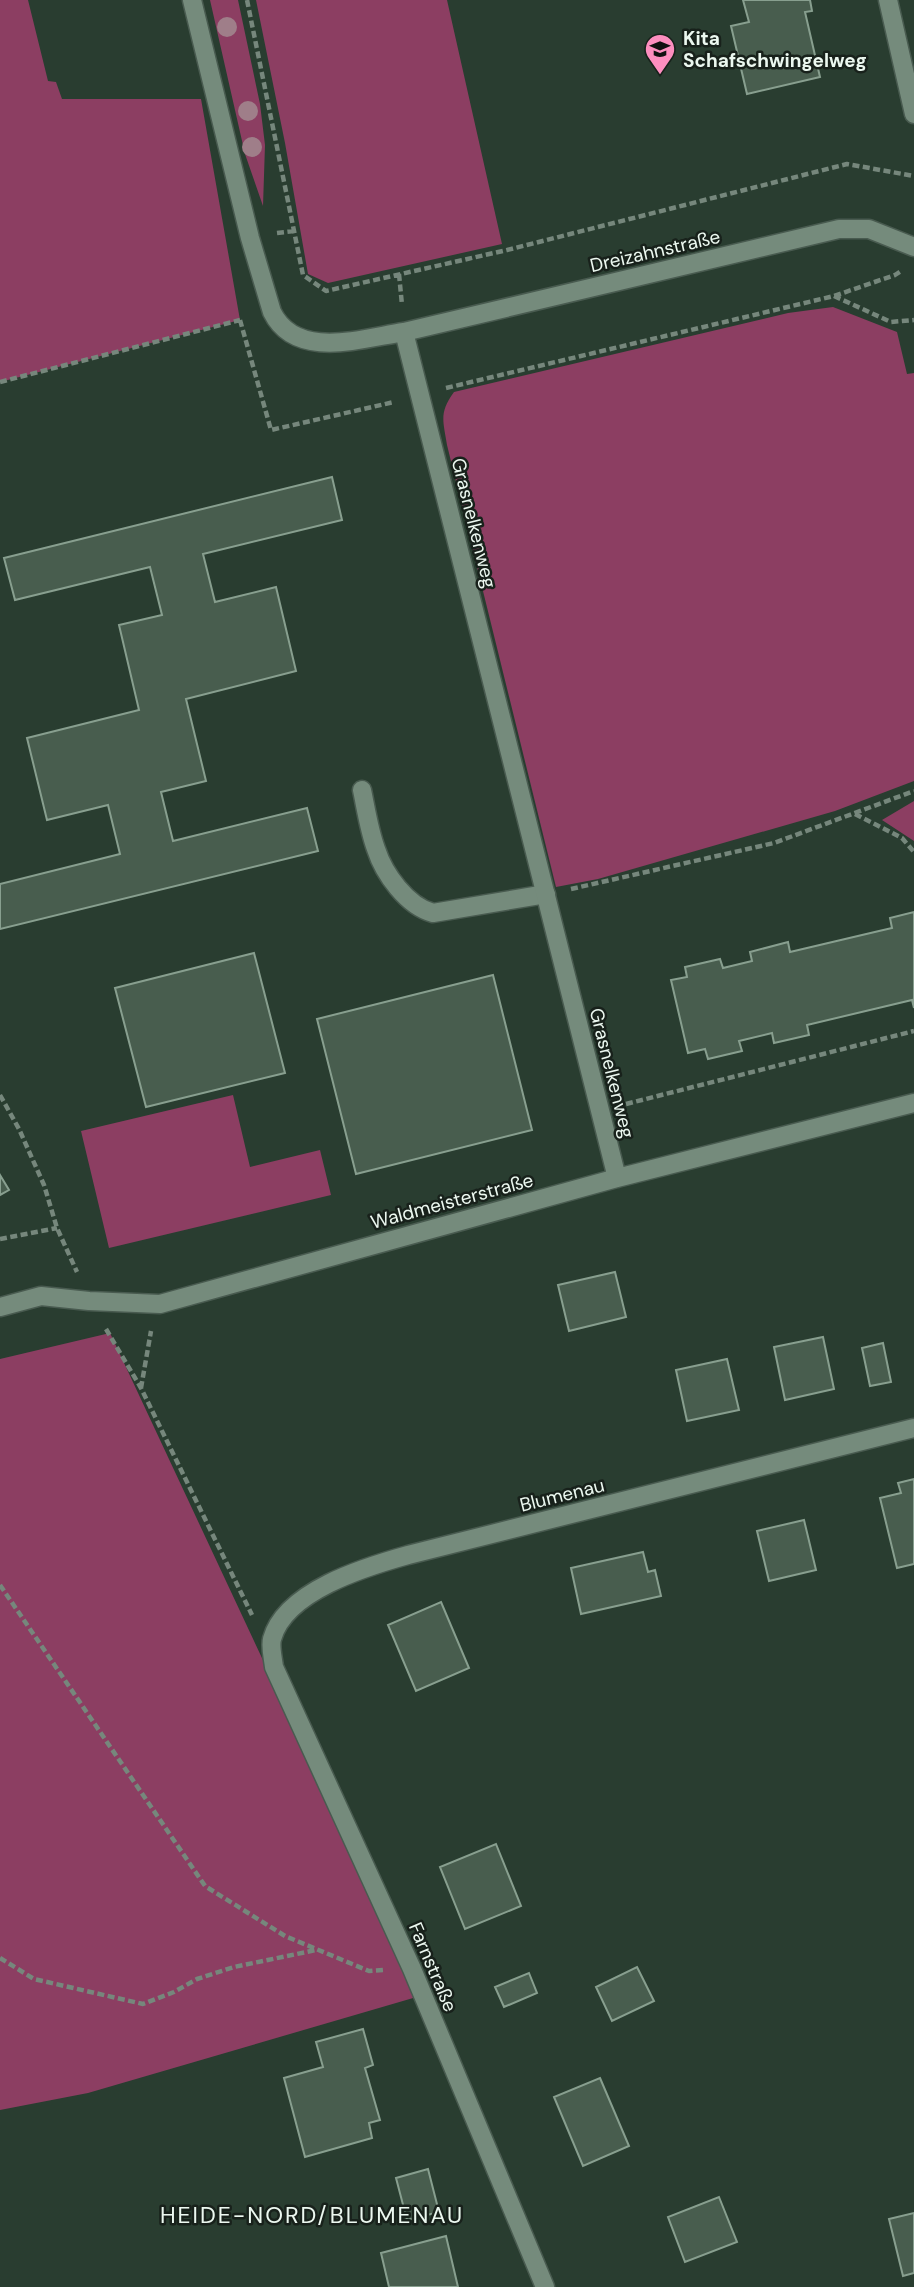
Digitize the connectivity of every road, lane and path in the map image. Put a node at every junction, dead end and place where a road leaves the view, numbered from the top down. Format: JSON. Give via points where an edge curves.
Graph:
{"nodes":[{"id":1,"x":192,"y":0,"type":"edge"},
{"id":2,"x":247,"y":0,"type":"edge"},
{"id":3,"x":888,"y":0,"type":"edge"},
{"id":4,"x":914,"y":114,"type":"edge"},
{"id":5,"x":914,"y":176,"type":"edge"},
{"id":6,"x":914,"y":247,"type":"edge"},
{"id":7,"x":905,"y":268,"type":"dead end"},
{"id":8,"x":834,"y":296,"type":"junction"},
{"id":9,"x":272,"y":312,"type":"junction"},
{"id":10,"x":240,"y":320,"type":"junction"},
{"id":11,"x":914,"y":320,"type":"edge"},
{"id":12,"x":404,"y":331,"type":"junction"},
{"id":13,"x":0,"y":382,"type":"edge"},
{"id":14,"x":419,"y":394,"type":"junction"},
{"id":15,"x":362,"y":790,"type":"dead end"},
{"id":16,"x":914,"y":790,"type":"edge"},
{"id":17,"x":854,"y":814,"type":"junction"},
{"id":18,"x":914,"y":852,"type":"edge"},
{"id":19,"x":546,"y":894,"type":"junction"},
{"id":20,"x":914,"y":1031,"type":"edge"},
{"id":21,"x":0,"y":1095,"type":"edge"},
{"id":22,"x":914,"y":1103,"type":"edge"},
{"id":23,"x":600,"y":1111,"type":"junction"},
{"id":24,"x":617,"y":1178,"type":"junction"},
{"id":25,"x":57,"y":1228,"type":"junction"},
{"id":26,"x":0,"y":1240,"type":"edge"},
{"id":27,"x":89,"y":1301,"type":"junction"},
{"id":28,"x":160,"y":1304,"type":"junction"},
{"id":29,"x":0,"y":1307,"type":"edge"},
{"id":30,"x":141,"y":1388,"type":"junction"},
{"id":31,"x":914,"y":1428,"type":"edge"},
{"id":32,"x":0,"y":1585,"type":"edge"},
{"id":33,"x":255,"y":1620,"type":"dead end"},
{"id":34,"x":275,"y":1667,"type":"joint"},
{"id":35,"x":317,"y":1950,"type":"junction"},
{"id":36,"x":0,"y":1958,"type":"edge"},
{"id":37,"x":412,"y":1969,"type":"junction"},
{"id":38,"x":545,"y":2287,"type":"edge"}],
"edges":[{"from":1,"to":9,"type":"street"},
{"from":2,"to":5,"type":"path","via":[[303,275],[326,291],[847,164]]},
{"from":3,"to":4,"type":"street"},
{"from":6,"to":12,"type":"street","name":"Dreizahnstraße","via":[[869,229],[839,229]]},
{"from":7,"to":8,"type":"path"},
{"from":8,"to":11,"type":"path","via":[[891,322]]},
{"from":8,"to":14,"type":"path"},
{"from":9,"to":10,"type":"path"},
{"from":9,"to":12,"type":"street","via":[[295,336],[320,343]]},
{"from":10,"to":13,"type":"path"},
{"from":10,"to":14,"type":"path","via":[[271,430]]},
{"from":12,"to":14,"type":"street","name":"Grasnelkenweg"},
{"from":14,"to":19,"type":"street","name":"Grasnelkenweg"},
{"from":15,"to":19,"type":"street","via":[[376,850],[396,885],[420,909],[433,913]]},
{"from":16,"to":17,"type":"path"},
{"from":17,"to":18,"type":"path","via":[[902,838]]},
{"from":17,"to":19,"type":"path","via":[[774,843]]},
{"from":19,"to":23,"type":"street","name":"Grasnelkenweg"},
{"from":20,"to":23,"type":"path"},
{"from":21,"to":25,"type":"path","via":[[44,1185]]},
{"from":22,"to":24,"type":"street","name":"Waldmeisterstraße"},
{"from":23,"to":24,"type":"street","name":"Grasnelkenweg"},
{"from":24,"to":28,"type":"street","name":"Waldmeisterstraße"},
{"from":25,"to":26,"type":"path"},
{"from":25,"to":27,"type":"path"},
{"from":27,"to":28,"type":"street","name":"Waldmeisterstraße"},
{"from":27,"to":29,"type":"street","name":"Waldmeisterstraße","via":[[41,1296]]},
{"from":27,"to":30,"type":"path"},
{"from":28,"to":30,"type":"path","via":[[150,1332]]},
{"from":30,"to":33,"type":"path"},
{"from":31,"to":34,"type":"street","name":"Blumenau","via":[[365,1567],[331,1581],[281,1618],[271,1642]]},
{"from":32,"to":35,"type":"path","via":[[205,1886],[285,1936]]},
{"from":34,"to":37,"type":"street","name":"Farnstraße"},
{"from":35,"to":36,"type":"path","via":[[234,1967],[144,2004],[34,1979]]},
{"from":35,"to":37,"type":"path","via":[[369,1970]]},
{"from":37,"to":38,"type":"street","name":"Farnstraße"}]}
